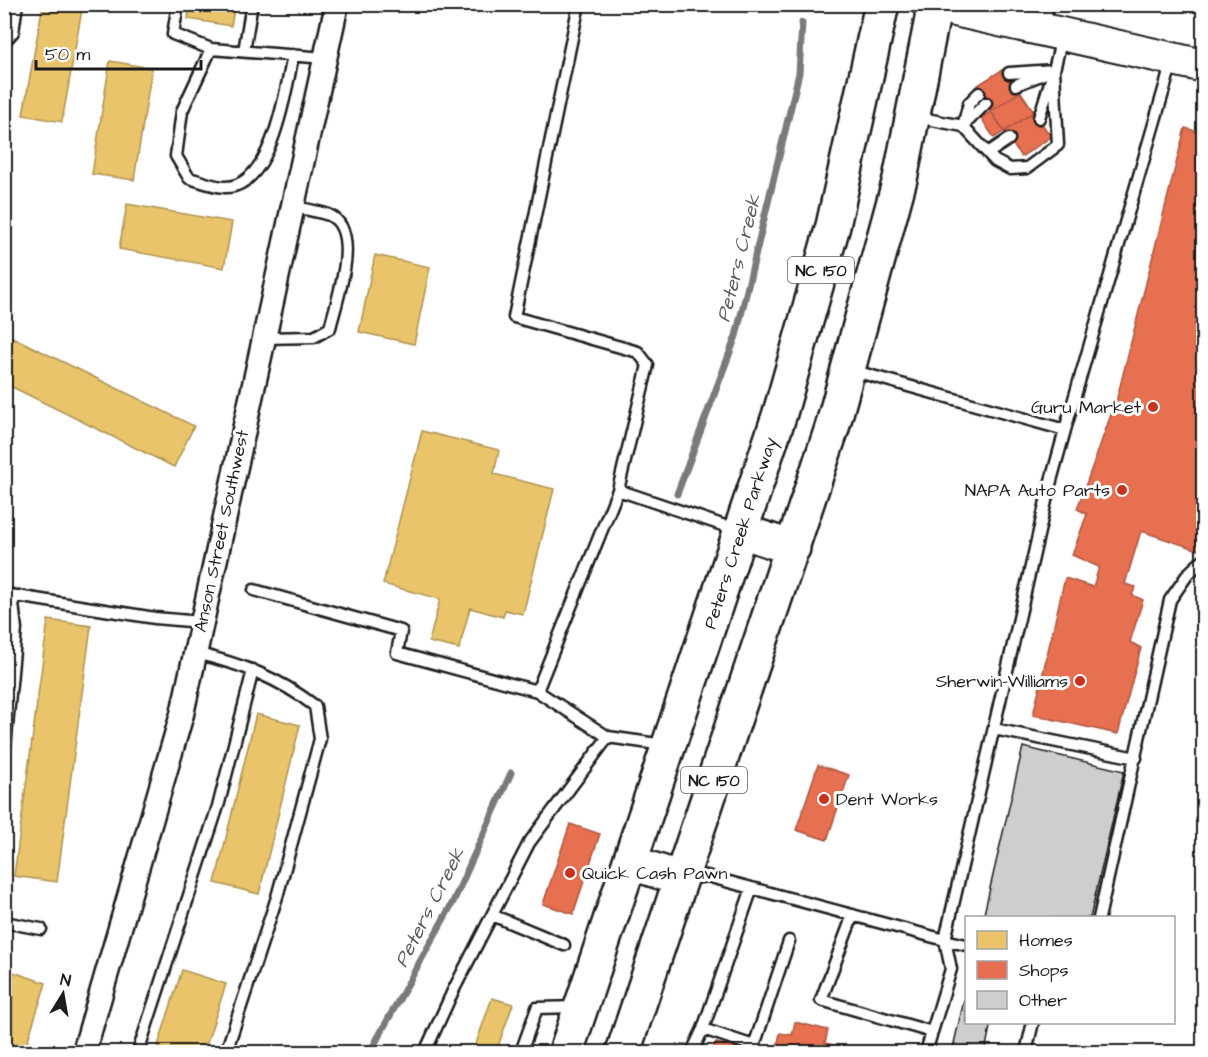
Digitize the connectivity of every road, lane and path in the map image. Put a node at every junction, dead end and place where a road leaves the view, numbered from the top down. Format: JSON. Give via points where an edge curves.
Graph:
{"nodes":[{"id":1,"x":18,"y":4,"type":"edge"},
{"id":2,"x":178,"y":4,"type":"edge"},
{"id":3,"x":252,"y":4,"type":"edge"},
{"id":4,"x":337,"y":4,"type":"edge"},
{"id":5,"x":579,"y":4,"type":"edge"},
{"id":6,"x":882,"y":4,"type":"edge"},
{"id":7,"x":932,"y":5,"type":"edge"},
{"id":8,"x":1051,"y":22,"type":"edge"},
{"id":9,"x":4,"y":42,"type":"edge"},
{"id":10,"x":211,"y":49,"type":"junction"},
{"id":11,"x":244,"y":51,"type":"junction"},
{"id":12,"x":293,"y":55,"type":"junction"},
{"id":13,"x":325,"y":58,"type":"junction"},
{"id":14,"x":1173,"y":59,"type":"junction"},
{"id":15,"x":1203,"y":66,"type":"edge"},
{"id":16,"x":1054,"y":70,"type":"junction"},
{"id":17,"x":1009,"y":73,"type":"dead end"},
{"id":18,"x":1017,"y":85,"type":"dead end"},
{"id":19,"x":979,"y":93,"type":"dead end"},
{"id":20,"x":986,"y":103,"type":"dead end"},
{"id":21,"x":914,"y":117,"type":"junction"},
{"id":22,"x":1039,"y":118,"type":"dead end"},
{"id":23,"x":963,"y":126,"type":"junction"},
{"id":24,"x":1009,"y":139,"type":"dead end"},
{"id":25,"x":988,"y":153,"type":"junction"},
{"id":26,"x":292,"y":207,"type":"junction"},
{"id":27,"x":263,"y":338,"type":"junction"},
{"id":28,"x":849,"y":369,"type":"junction"},
{"id":29,"x":1065,"y":430,"type":"junction"},
{"id":30,"x":618,"y":490,"type":"junction"},
{"id":31,"x":741,"y":531,"type":"junction"},
{"id":32,"x":793,"y":548,"type":"junction"},
{"id":33,"x":1203,"y":559,"type":"edge"},
{"id":34,"x":254,"y":590,"type":"dead end"},
{"id":35,"x":8,"y":595,"type":"edge"},
{"id":36,"x":201,"y":622,"type":"junction"},
{"id":37,"x":195,"y":653,"type":"junction"},
{"id":38,"x":253,"y":670,"type":"junction"},
{"id":39,"x":537,"y":691,"type":"junction"},
{"id":40,"x":994,"y":729,"type":"junction"},
{"id":41,"x":608,"y":737,"type":"junction"},
{"id":42,"x":669,"y":746,"type":"junction"},
{"id":43,"x":1136,"y":758,"type":"junction"},
{"id":44,"x":4,"y":759,"type":"edge"},
{"id":45,"x":630,"y":862,"type":"junction"},
{"id":46,"x":681,"y":879,"type":"junction"},
{"id":47,"x":752,"y":888,"type":"junction"},
{"id":48,"x":492,"y":915,"type":"junction"},
{"id":49,"x":853,"y":915,"type":"junction"},
{"id":50,"x":1099,"y":916,"type":"edge"},
{"id":51,"x":4,"y":922,"type":"edge"},
{"id":52,"x":41,"y":929,"type":"dead end"},
{"id":53,"x":945,"y":940,"type":"junction"},
{"id":54,"x":789,"y":941,"type":"dead end"},
{"id":55,"x":564,"y":945,"type":"dead end"},
{"id":56,"x":965,"y":945,"type":"edge"},
{"id":57,"x":581,"y":1007,"type":"junction"},
{"id":58,"x":1033,"y":1024,"type":"edge"},
{"id":59,"x":703,"y":1029,"type":"junction"},
{"id":60,"x":932,"y":1032,"type":"junction"},
{"id":61,"x":84,"y":1053,"type":"edge"},
{"id":62,"x":138,"y":1053,"type":"edge"},
{"id":63,"x":226,"y":1053,"type":"edge"},
{"id":64,"x":425,"y":1053,"type":"edge"},
{"id":65,"x":521,"y":1053,"type":"edge"},
{"id":66,"x":566,"y":1053,"type":"edge"},
{"id":67,"x":622,"y":1053,"type":"edge"},
{"id":68,"x":692,"y":1053,"type":"edge"},
{"id":69,"x":926,"y":1053,"type":"edge"},
{"id":70,"x":1026,"y":1053,"type":"edge"}],
"edges":[{"from":1,"to":9,"type":"lane","via":[[13,32]]},
{"from":2,"to":10,"type":"lane","via":[[173,34]]},
{"from":3,"to":11,"type":"lane"},
{"from":4,"to":13,"type":"street","name":"Anson Street Southwest"},
{"from":5,"to":30,"type":"lane","via":[[514,317],[638,352],[648,365]]},
{"from":6,"to":31,"type":"main road","name":"Peters Creek Parkway","number":"NC 150","via":[[818,280]]},
{"from":7,"to":8,"type":"street"},
{"from":7,"to":21,"type":"main road","number":"NC 150"},
{"from":8,"to":14,"type":"street"},
{"from":8,"to":16,"type":"lane"},
{"from":10,"to":11,"type":"lane"},
{"from":10,"to":12,"type":"lane","via":[[182,111],[176,156],[189,178],[226,187],[249,179],[261,162],[280,118]]},
{"from":11,"to":12,"type":"lane"},
{"from":12,"to":13,"type":"lane"},
{"from":13,"to":26,"type":"street","name":"Anson Street Southwest"},
{"from":14,"to":15,"type":"street"},
{"from":14,"to":29,"type":"lane"},
{"from":16,"to":17,"type":"lane"},
{"from":16,"to":18,"type":"lane"},
{"from":16,"to":22,"type":"lane"},
{"from":16,"to":25,"type":"lane","via":[[1058,145],[1027,168],[1010,168]]},
{"from":19,"to":23,"type":"lane","via":[[969,104]]},
{"from":20,"to":23,"type":"lane"},
{"from":21,"to":23,"type":"lane"},
{"from":21,"to":28,"type":"main road","number":"NC 150"},
{"from":23,"to":25,"type":"lane"},
{"from":24,"to":25,"type":"lane"},
{"from":26,"to":27,"type":"street","name":"Anson Street Southwest"},
{"from":26,"to":27,"type":"lane","via":[[331,216],[344,231],[348,251],[330,328],[314,338]]},
{"from":27,"to":36,"type":"street","name":"Anson Street Southwest"},
{"from":28,"to":29,"type":"lane"},
{"from":28,"to":32,"type":"main road","number":"NC 150"},
{"from":29,"to":40,"type":"lane"},
{"from":30,"to":31,"type":"lane"},
{"from":30,"to":39,"type":"lane"},
{"from":31,"to":32,"type":"main road"},
{"from":31,"to":42,"type":"main road","name":"Peters Creek Parkway","number":"NC 150"},
{"from":32,"to":46,"type":"main road","number":"NC 150"},
{"from":33,"to":43,"type":"lane","via":[[1170,600]]},
{"from":34,"to":39,"type":"lane","via":[[401,631],[397,653]]},
{"from":35,"to":36,"type":"lane"},
{"from":35,"to":44,"type":"lane","via":[[16,629]]},
{"from":36,"to":37,"type":"street","name":"Anson Street Southwest"},
{"from":37,"to":38,"type":"lane"},
{"from":37,"to":61,"type":"street","name":"Anson Street Southwest","via":[[182,714]]},
{"from":38,"to":62,"type":"lane","via":[[219,803]]},
{"from":38,"to":63,"type":"lane","via":[[291,688],[315,706],[320,739],[278,897]]},
{"from":39,"to":41,"type":"lane"},
{"from":40,"to":43,"type":"lane"},
{"from":40,"to":53,"type":"lane"},
{"from":41,"to":42,"type":"lane"},
{"from":41,"to":48,"type":"lane","via":[[529,843]]},
{"from":42,"to":45,"type":"main road","name":"Peters Creek Parkway","number":"NC 150"},
{"from":43,"to":50,"type":"lane"},
{"from":45,"to":46,"type":"main road"},
{"from":45,"to":57,"type":"main road","name":"Peters Creek Parkway","number":"NC 150"},
{"from":46,"to":47,"type":"lane","via":[[707,876]]},
{"from":46,"to":67,"type":"main road","number":"NC 150"},
{"from":47,"to":49,"type":"lane"},
{"from":47,"to":59,"type":"lane"},
{"from":48,"to":55,"type":"lane"},
{"from":48,"to":64,"type":"lane"},
{"from":49,"to":53,"type":"lane"},
{"from":49,"to":60,"type":"lane","via":[[821,1000]]},
{"from":51,"to":52,"type":"lane"},
{"from":53,"to":56,"type":"lane"},
{"from":53,"to":60,"type":"lane","via":[[951,969]]},
{"from":54,"to":59,"type":"lane","via":[[754,1046]]},
{"from":57,"to":65,"type":"lane","via":[[537,1008]]},
{"from":57,"to":66,"type":"main road","name":"Peters Creek Parkway","number":"NC 150"},
{"from":58,"to":70,"type":"lane"},
{"from":59,"to":68,"type":"lane"},
{"from":60,"to":69,"type":"lane"}]}
